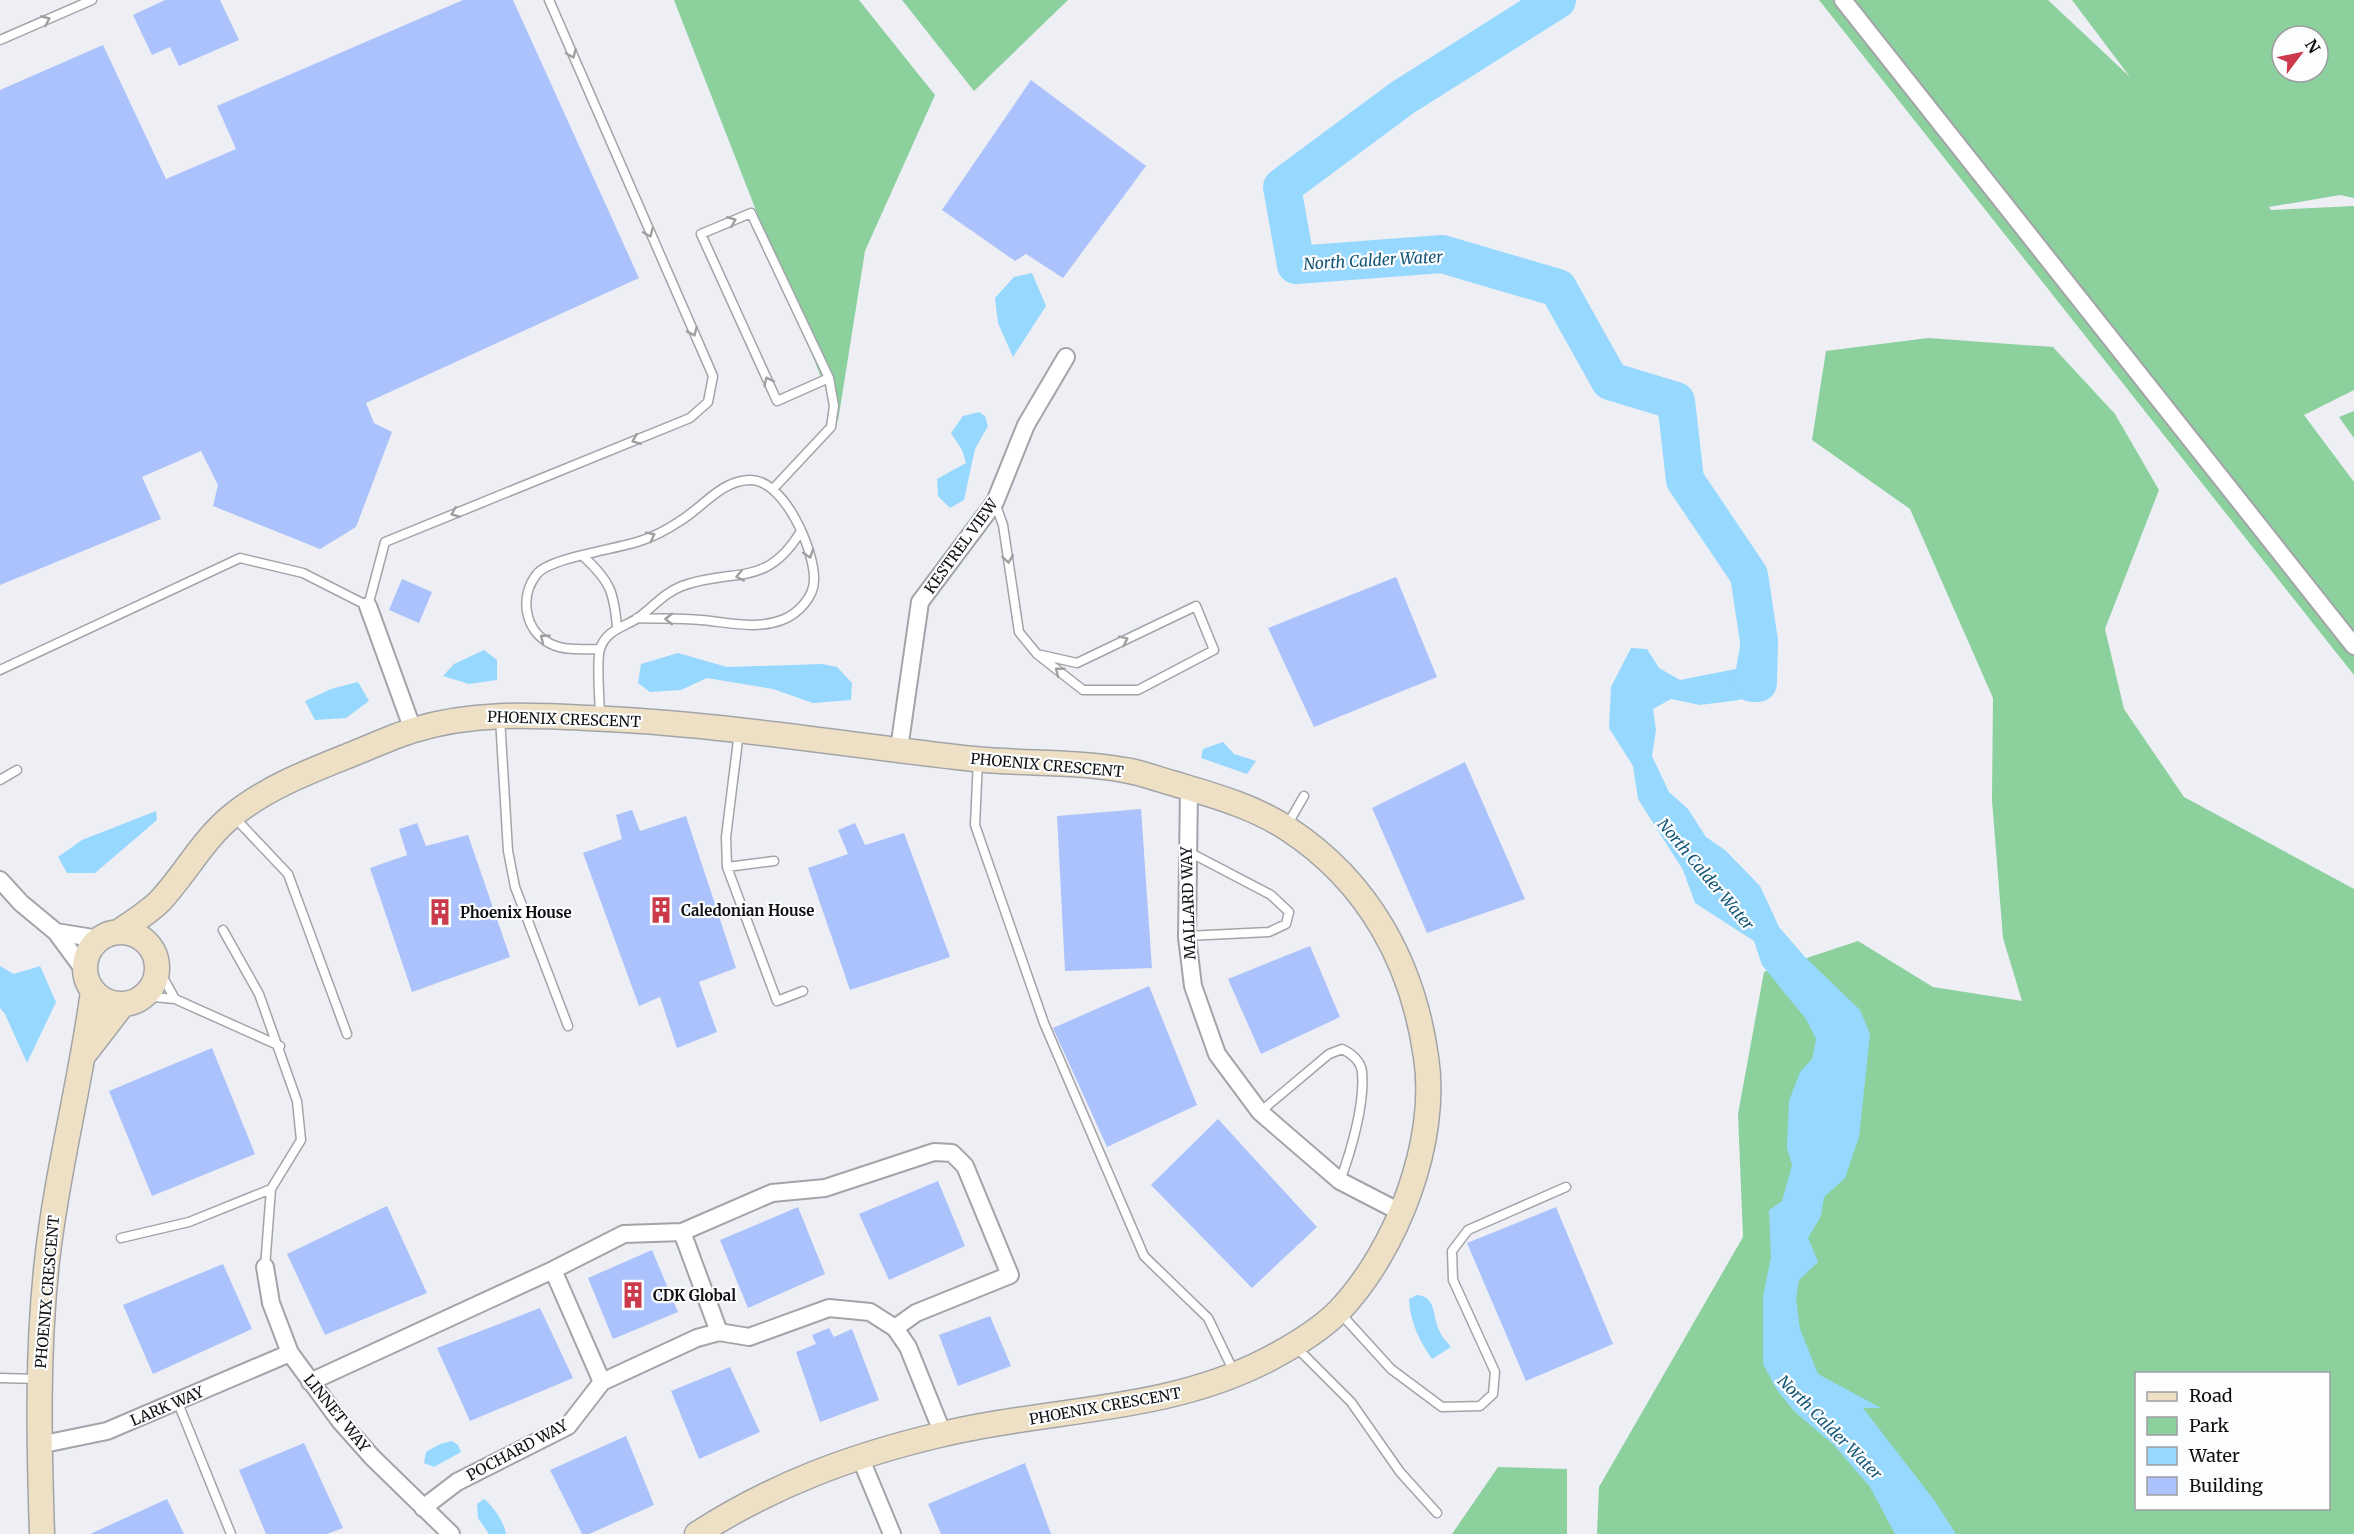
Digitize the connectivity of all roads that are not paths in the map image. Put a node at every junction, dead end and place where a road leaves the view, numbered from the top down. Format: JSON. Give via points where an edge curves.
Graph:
{"nodes":[{"id":1,"x":92,"y":0,"type":"edge"},
{"id":2,"x":549,"y":0,"type":"edge"},
{"id":3,"x":1843,"y":0,"type":"edge"},
{"id":4,"x":0,"y":40,"type":"edge"},
{"id":5,"x":1066,"y":357,"type":"dead end"},
{"id":6,"x":829,"y":378,"type":"junction"},
{"id":7,"x":773,"y":489,"type":"junction"},
{"id":8,"x":995,"y":502,"type":"junction"},
{"id":9,"x":801,"y":531,"type":"junction"},
{"id":10,"x":584,"y":556,"type":"junction"},
{"id":11,"x":368,"y":606,"type":"junction"},
{"id":12,"x":637,"y":618,"type":"junction"},
{"id":13,"x":617,"y":627,"type":"junction"},
{"id":14,"x":2354,"y":646,"type":"edge"},
{"id":15,"x":600,"y":649,"type":"junction"},
{"id":16,"x":1037,"y":654,"type":"junction"},
{"id":17,"x":4,"y":668,"type":"edge"},
{"id":18,"x":500,"y":714,"type":"junction"},
{"id":19,"x":600,"y":718,"type":"junction"},
{"id":20,"x":413,"y":730,"type":"junction"},
{"id":21,"x":739,"y":731,"type":"junction"},
{"id":22,"x":900,"y":749,"type":"junction"},
{"id":23,"x":978,"y":759,"type":"junction"},
{"id":24,"x":17,"y":770,"type":"dead end"},
{"id":25,"x":0,"y":780,"type":"edge"},
{"id":26,"x":1189,"y":788,"type":"junction"},
{"id":27,"x":1304,"y":796,"type":"dead end"},
{"id":28,"x":233,"y":815,"type":"junction"},
{"id":29,"x":1285,"y":827,"type":"junction"},
{"id":30,"x":1186,"y":851,"type":"junction"},
{"id":31,"x":774,"y":861,"type":"dead end"},
{"id":32,"x":727,"y":867,"type":"junction"},
{"id":33,"x":0,"y":880,"type":"edge"},
{"id":34,"x":158,"y":903,"type":"junction"},
{"id":35,"x":223,"y":930,"type":"dead end"},
{"id":36,"x":56,"y":932,"type":"junction"},
{"id":37,"x":110,"y":935,"type":"junction"},
{"id":38,"x":1187,"y":936,"type":"junction"},
{"id":39,"x":152,"y":954,"type":"junction"},
{"id":40,"x":88,"y":980,"type":"junction"},
{"id":41,"x":803,"y":991,"type":"dead end"},
{"id":42,"x":175,"y":999,"type":"junction"},
{"id":43,"x":133,"y":1000,"type":"junction"},
{"id":44,"x":568,"y":1026,"type":"dead end"},
{"id":45,"x":347,"y":1034,"type":"dead end"},
{"id":46,"x":279,"y":1046,"type":"junction"},
{"id":47,"x":85,"y":1054,"type":"junction"},
{"id":48,"x":1260,"y":1112,"type":"junction"},
{"id":49,"x":1340,"y":1181,"type":"junction"},
{"id":50,"x":1566,"y":1188,"type":"dead end"},
{"id":51,"x":272,"y":1189,"type":"junction"},
{"id":52,"x":1402,"y":1213,"type":"junction"},
{"id":53,"x":682,"y":1232,"type":"junction"},
{"id":54,"x":121,"y":1238,"type":"dead end"},
{"id":55,"x":266,"y":1267,"type":"joint"},
{"id":56,"x":553,"y":1269,"type":"junction"},
{"id":57,"x":1339,"y":1311,"type":"junction"},
{"id":58,"x":895,"y":1328,"type":"junction"},
{"id":59,"x":719,"y":1332,"type":"junction"},
{"id":60,"x":1295,"y":1346,"type":"junction"},
{"id":61,"x":290,"y":1353,"type":"junction"},
{"id":62,"x":1236,"y":1376,"type":"junction"},
{"id":63,"x":0,"y":1378,"type":"edge"},
{"id":64,"x":41,"y":1379,"type":"junction"},
{"id":65,"x":310,"y":1382,"type":"junction"},
{"id":66,"x":602,"y":1382,"type":"junction"},
{"id":67,"x":178,"y":1403,"type":"junction"},
{"id":68,"x":943,"y":1434,"type":"junction"},
{"id":69,"x":39,"y":1445,"type":"junction"},
{"id":70,"x":860,"y":1457,"type":"junction"},
{"id":71,"x":423,"y":1508,"type":"junction"},
{"id":72,"x":1437,"y":1513,"type":"dead end"},
{"id":73,"x":42,"y":1534,"type":"edge"},
{"id":74,"x":231,"y":1534,"type":"edge"},
{"id":75,"x":451,"y":1534,"type":"edge"},
{"id":76,"x":697,"y":1534,"type":"edge"},
{"id":77,"x":891,"y":1534,"type":"edge"}],
"edges":[{"from":4,"to":1,"type":"lane","one_way":true},
{"from":2,"to":11,"type":"lane","one_way":true,"via":[[713,376],[708,402],[690,418],[385,542]]},
{"from":3,"to":14,"type":"street"},
{"from":5,"to":8,"type":"street","name":"KESTREL VIEW","via":[[1026,425]]},
{"from":6,"to":6,"type":"lane","one_way":true,"via":[[777,401],[701,234],[751,213]]},
{"from":6,"to":7,"type":"lane","via":[[834,406],[831,427]]},
{"from":7,"to":9,"type":"lane","via":[[788,506]]},
{"from":10,"to":7,"type":"lane","one_way":true,"via":[[651,536],[680,521],[732,482],[752,479]]},
{"from":8,"to":16,"type":"lane","one_way":true,"via":[[1003,525],[1019,632]]},
{"from":8,"to":22,"type":"street","name":"KESTREL VIEW","via":[[920,602]]},
{"from":9,"to":12,"type":"lane","one_way":true,"via":[[789,549],[766,568],[684,586],[668,593]]},
{"from":9,"to":12,"type":"lane","one_way":true,"via":[[812,563],[812,591],[804,604],[782,620],[747,626]]},
{"from":10,"to":13,"type":"lane","via":[[610,586]]},
{"from":15,"to":10,"type":"lane","one_way":true,"via":[[551,644],[540,637],[528,620],[525,599],[538,572],[562,560]]},
{"from":11,"to":17,"type":"lane","via":[[303,573],[240,558]]},
{"from":11,"to":20,"type":"street"},
{"from":12,"to":13,"type":"lane"},
{"from":13,"to":15,"type":"lane"},
{"from":15,"to":19,"type":"lane"},
{"from":16,"to":16,"type":"lane","one_way":true,"via":[[1077,663],[1196,606],[1214,650],[1138,690],[1083,690]]},
{"from":18,"to":19,"type":"street","name":"PHOENIX CRESCENT"},
{"from":18,"to":20,"type":"street","name":"PHOENIX CRESCENT"},
{"from":18,"to":44,"type":"lane","via":[[508,851],[515,886]]},
{"from":19,"to":21,"type":"street","name":"PHOENIX CRESCENT"},
{"from":20,"to":28,"type":"street","name":"PHOENIX CRESCENT","via":[[291,778]]},
{"from":21,"to":22,"type":"street","name":"PHOENIX CRESCENT"},
{"from":21,"to":32,"type":"lane","via":[[726,837]]},
{"from":22,"to":23,"type":"street","name":"PHOENIX CRESCENT"},
{"from":23,"to":26,"type":"street","name":"PHOENIX CRESCENT","via":[[1124,770]]},
{"from":23,"to":62,"type":"lane","via":[[975,825],[1044,1023],[1144,1256],[1208,1318]]},
{"from":24,"to":25,"type":"lane"},
{"from":26,"to":29,"type":"street","name":"PHOENIX CRESCENT","via":[[1241,804]]},
{"from":26,"to":30,"type":"street","name":"MALLARD WAY"},
{"from":27,"to":29,"type":"lane"},
{"from":28,"to":34,"type":"street","name":"PHOENIX CRESCENT","via":[[199,849]]},
{"from":28,"to":45,"type":"lane","via":[[288,874]]},
{"from":29,"to":52,"type":"street","name":"PHOENIX CRESCENT","via":[[1333,862],[1375,912],[1409,979],[1422,1026],[1430,1079],[1416,1176]]},
{"from":30,"to":38,"type":"street","name":"MALLARD WAY"},
{"from":30,"to":38,"type":"lane","via":[[1271,895],[1289,912],[1286,924],[1269,932]]},
{"from":31,"to":32,"type":"lane"},
{"from":32,"to":41,"type":"lane","via":[[777,1000]]},
{"from":33,"to":36,"type":"street"},
{"from":34,"to":37,"type":"street","name":"PHOENIX CRESCENT"},
{"from":34,"to":39,"type":"street","name":"PHOENIX CRESCENT"},
{"from":35,"to":46,"type":"lane","via":[[260,994]]},
{"from":36,"to":37,"type":"street"},
{"from":36,"to":40,"type":"street"},
{"from":37,"to":39,"type":"street","via":[[140,937]]},
{"from":37,"to":40,"type":"street","via":[[88,952]]},
{"from":38,"to":48,"type":"street","name":"MALLARD WAY","via":[[1193,986],[1217,1054]]},
{"from":39,"to":42,"type":"lane"},
{"from":39,"to":43,"type":"street","via":[[156,977]]},
{"from":40,"to":43,"type":"street","via":[[112,1003]]},
{"from":40,"to":47,"type":"street","name":"PHOENIX CRESCENT"},
{"from":42,"to":43,"type":"lane"},
{"from":42,"to":46,"type":"lane"},
{"from":43,"to":47,"type":"street","name":"PHOENIX CRESCENT"},
{"from":46,"to":51,"type":"lane","via":[[297,1101],[301,1140]]},
{"from":47,"to":64,"type":"street","name":"PHOENIX CRESCENT","via":[[53,1216]]},
{"from":48,"to":49,"type":"street","name":"MALLARD WAY"},
{"from":48,"to":49,"type":"lane","via":[[1329,1054],[1342,1049],[1352,1054],[1362,1070],[1354,1141]]},
{"from":49,"to":52,"type":"street","name":"MALLARD WAY"},
{"from":50,"to":57,"type":"lane","via":[[1468,1230],[1452,1251],[1453,1281],[1495,1372],[1493,1394],[1480,1406],[1442,1407],[1391,1369]]},
{"from":51,"to":54,"type":"lane","via":[[189,1222]]},
{"from":51,"to":55,"type":"lane"},
{"from":52,"to":57,"type":"street","name":"PHOENIX CRESCENT","via":[[1371,1268]]},
{"from":53,"to":56,"type":"street","via":[[624,1234]]},
{"from":53,"to":58,"type":"street","via":[[772,1193],[825,1188],[934,1152],[952,1152],[965,1166],[1010,1275],[916,1313]]},
{"from":53,"to":59,"type":"street"},
{"from":55,"to":61,"type":"street","name":"LINNET WAY","via":[[271,1303]]},
{"from":56,"to":65,"type":"street"},
{"from":56,"to":66,"type":"street"},
{"from":57,"to":60,"type":"street","name":"PHOENIX CRESCENT"},
{"from":58,"to":59,"type":"street","name":"POCHARD WAY","via":[[870,1312],[830,1308],[749,1337]]},
{"from":58,"to":68,"type":"street","name":"POCHARD WAY","via":[[908,1347]]},
{"from":59,"to":66,"type":"street","name":"POCHARD WAY","via":[[697,1338]]},
{"from":60,"to":62,"type":"street","name":"PHOENIX CRESCENT"},
{"from":60,"to":72,"type":"lane","via":[[1351,1402],[1400,1472]]},
{"from":61,"to":65,"type":"street","name":"LINNET WAY"},
{"from":61,"to":67,"type":"street","name":"LARK WAY"},
{"from":62,"to":68,"type":"street","name":"PHOENIX CRESCENT","via":[[1180,1395]]},
{"from":63,"to":64,"type":"lane"},
{"from":64,"to":69,"type":"street","name":"PHOENIX CRESCENT"},
{"from":65,"to":71,"type":"street","name":"LINNET WAY","via":[[347,1428]]},
{"from":66,"to":71,"type":"street","name":"POCHARD WAY","via":[[568,1426],[457,1482]]},
{"from":67,"to":69,"type":"street","name":"LARK WAY","via":[[107,1431]]},
{"from":67,"to":74,"type":"lane"},
{"from":68,"to":70,"type":"street","name":"PHOENIX CRESCENT"},
{"from":69,"to":73,"type":"street","name":"PHOENIX CRESCENT"},
{"from":70,"to":76,"type":"street","name":"PHOENIX CRESCENT","via":[[818,1470],[739,1506]]},
{"from":70,"to":77,"type":"street"},
{"from":71,"to":75,"type":"street","name":"LINNET WAY"}]}
